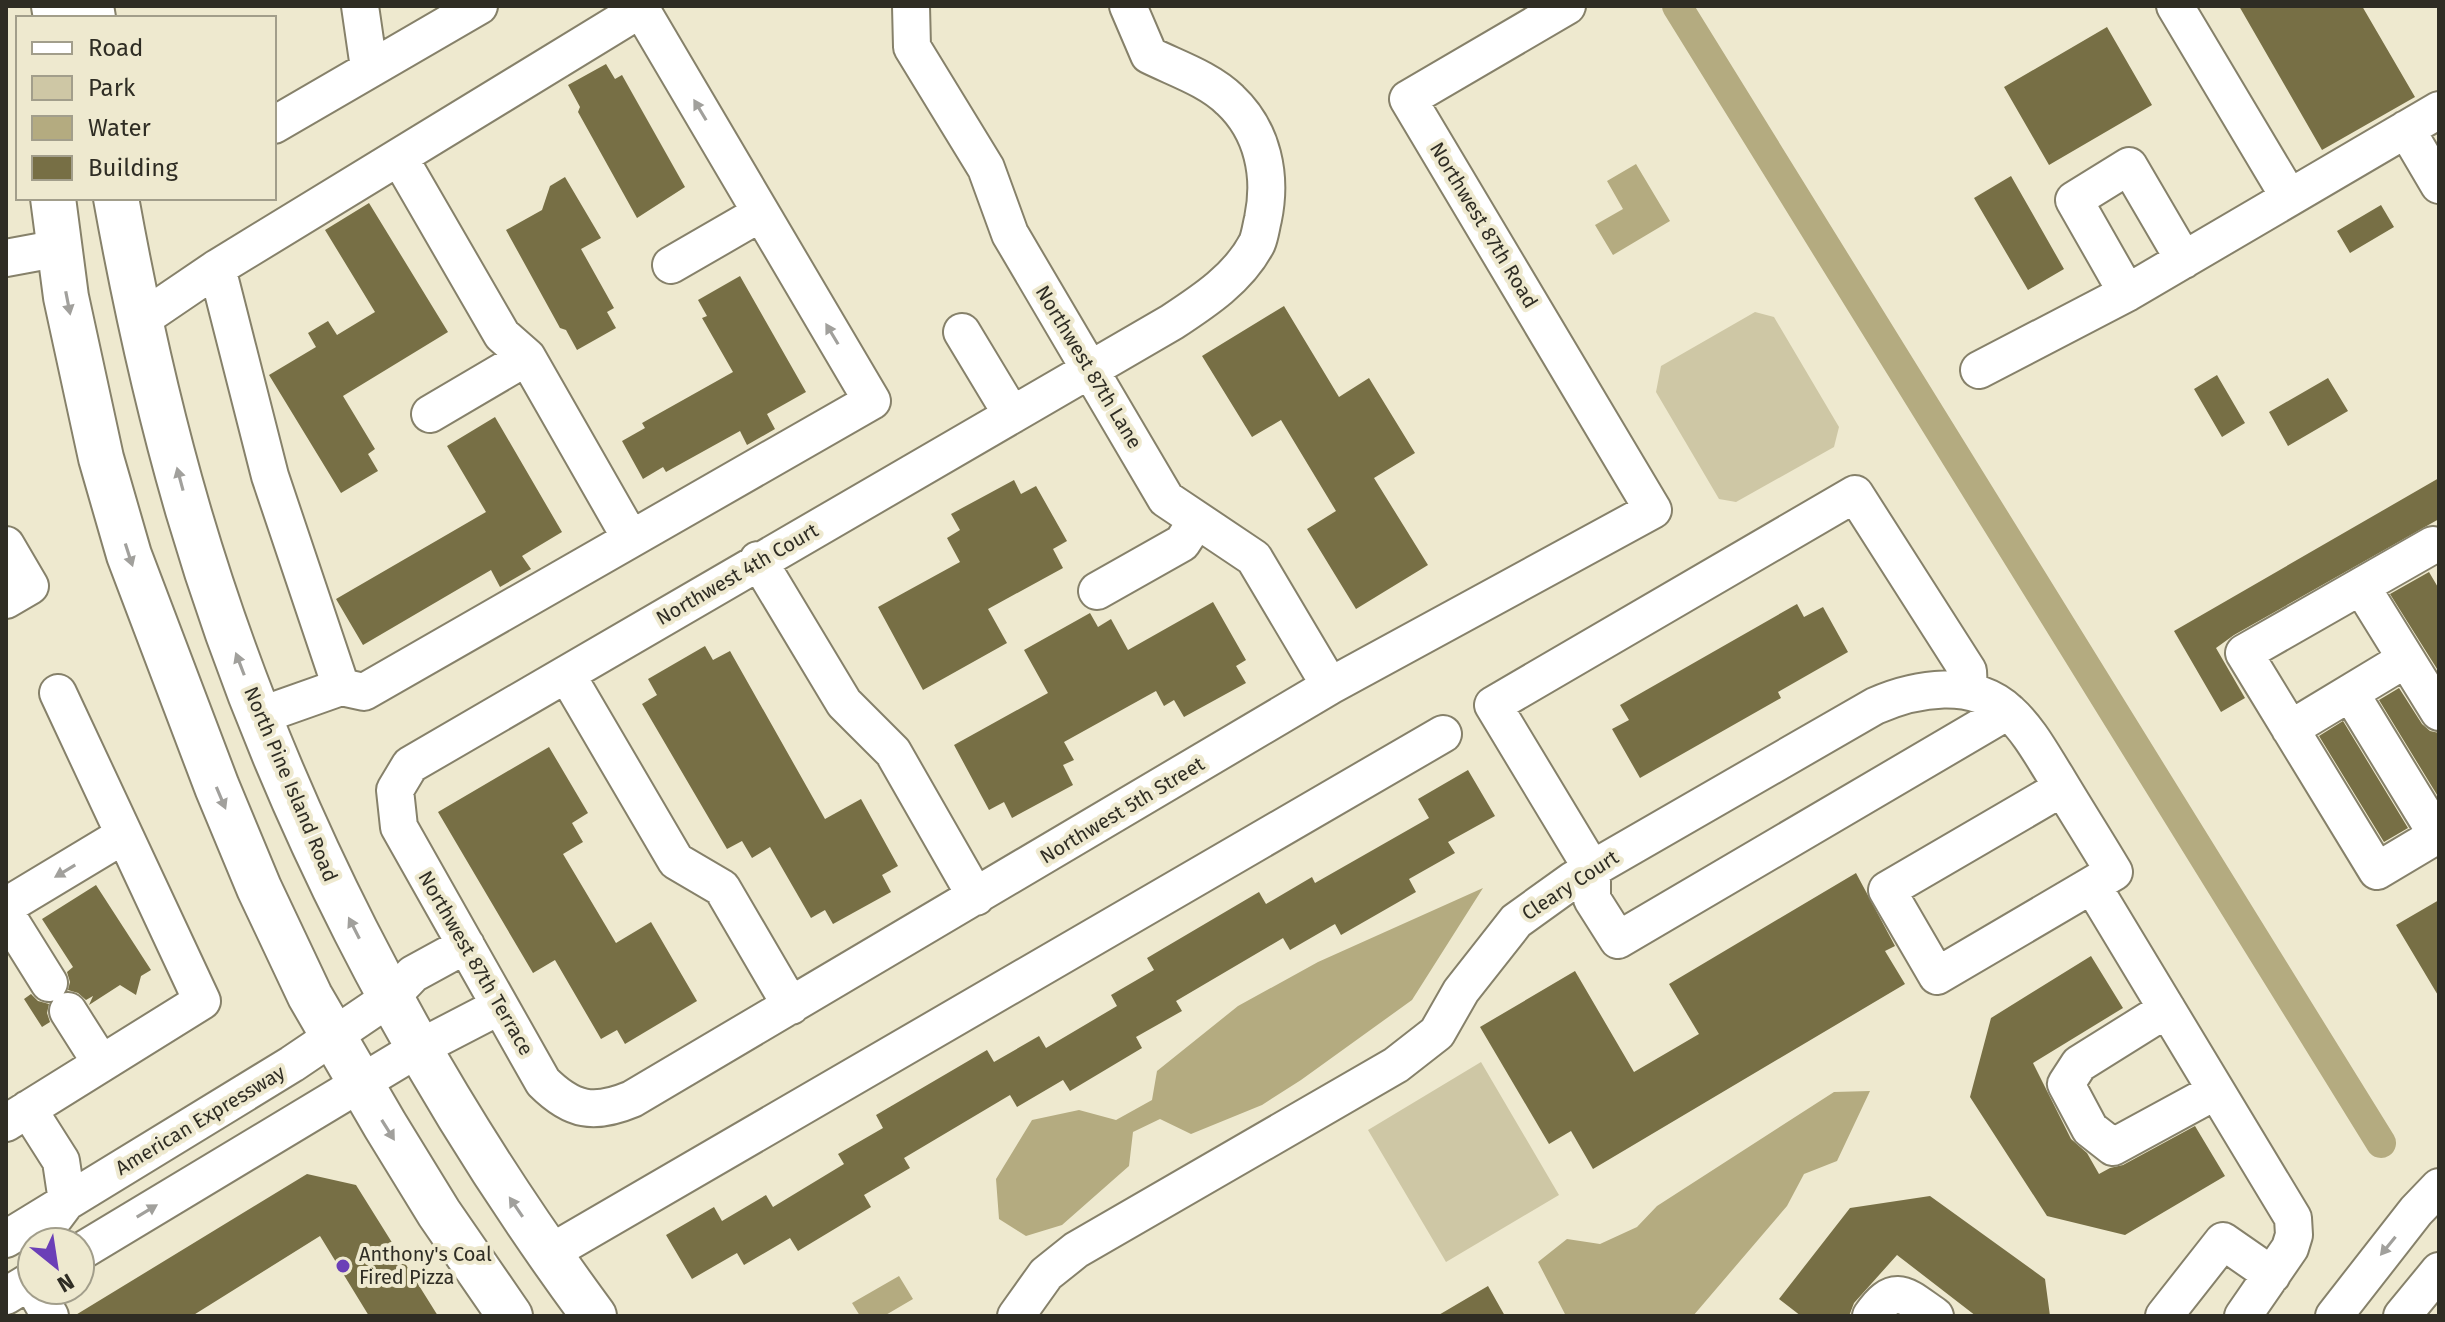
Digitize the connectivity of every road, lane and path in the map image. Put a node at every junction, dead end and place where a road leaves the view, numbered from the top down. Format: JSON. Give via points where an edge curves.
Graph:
{"nodes":[{"id":1,"x":360,"y":6,"type":"edge"},
{"id":2,"x":479,"y":6,"type":"edge"},
{"id":3,"x":911,"y":6,"type":"edge"},
{"id":4,"x":1128,"y":6,"type":"edge"},
{"id":5,"x":1567,"y":6,"type":"edge"},
{"id":6,"x":2175,"y":6,"type":"edge"},
{"id":7,"x":369,"y":68,"type":"junction"},
{"id":8,"x":2439,"y":110,"type":"edge"},
{"id":9,"x":276,"y":124,"type":"edge"},
{"id":10,"x":2406,"y":129,"type":"junction"},
{"id":11,"x":399,"y":157,"type":"junction"},
{"id":12,"x":2439,"y":185,"type":"edge"},
{"id":13,"x":2289,"y":197,"type":"junction"},
{"id":14,"x":53,"y":200,"type":"edge"},
{"id":15,"x":116,"y":200,"type":"edge"},
{"id":16,"x":761,"y":213,"type":"junction"},
{"id":17,"x":60,"y":248,"type":"junction"},
{"id":18,"x":6,"y":258,"type":"edge"},
{"id":19,"x":2184,"y":260,"type":"junction"},
{"id":20,"x":671,"y":265,"type":"dead end"},
{"id":21,"x":217,"y":268,"type":"junction"},
{"id":22,"x":2127,"y":293,"type":"junction"},
{"id":23,"x":139,"y":321,"type":"junction"},
{"id":24,"x":962,"y":332,"type":"dead end"},
{"id":25,"x":527,"y":357,"type":"junction"},
{"id":26,"x":1091,"y":369,"type":"junction"},
{"id":27,"x":1979,"y":370,"type":"dead end"},
{"id":28,"x":430,"y":414,"type":"dead end"},
{"id":29,"x":1012,"y":415,"type":"junction"},
{"id":30,"x":1653,"y":510,"type":"joint"},
{"id":31,"x":1197,"y":520,"type":"junction"},
{"id":32,"x":631,"y":539,"type":"junction"},
{"id":33,"x":6,"y":545,"type":"edge"},
{"id":34,"x":2437,"y":547,"type":"edge"},
{"id":35,"x":758,"y":560,"type":"junction"},
{"id":36,"x":2361,"y":586,"type":"junction"},
{"id":37,"x":1097,"y":591,"type":"dead end"},
{"id":38,"x":6,"y":600,"type":"edge"},
{"id":39,"x":2406,"y":659,"type":"junction"},
{"id":40,"x":567,"y":675,"type":"junction"},
{"id":41,"x":1330,"y":686,"type":"junction"},
{"id":42,"x":341,"y":687,"type":"junction"},
{"id":43,"x":1969,"y":691,"type":"junction"},
{"id":44,"x":58,"y":693,"type":"dead end"},
{"id":45,"x":2351,"y":694,"type":"junction"},
{"id":46,"x":2008,"y":711,"type":"junction"},
{"id":47,"x":2439,"y":712,"type":"edge"},
{"id":48,"x":259,"y":716,"type":"junction"},
{"id":49,"x":2290,"y":729,"type":"junction"},
{"id":50,"x":1443,"y":734,"type":"dead end"},
{"id":51,"x":2062,"y":788,"type":"junction"},
{"id":52,"x":395,"y":790,"type":"joint"},
{"id":53,"x":124,"y":835,"type":"junction"},
{"id":54,"x":2438,"y":835,"type":"edge"},
{"id":55,"x":1592,"y":869,"type":"junction"},
{"id":56,"x":2092,"y":885,"type":"junction"},
{"id":57,"x":976,"y":897,"type":"junction"},
{"id":58,"x":6,"y":906,"type":"edge"},
{"id":59,"x":6,"y":914,"type":"edge"},
{"id":60,"x":466,"y":945,"type":"junction"},
{"id":61,"x":391,"y":997,"type":"junction"},
{"id":62,"x":500,"y":1006,"type":"junction"},
{"id":63,"x":791,"y":1006,"type":"junction"},
{"id":64,"x":2167,"y":1009,"type":"junction"},
{"id":65,"x":334,"y":1035,"type":"junction"},
{"id":66,"x":419,"y":1048,"type":"junction"},
{"id":67,"x":101,"y":1063,"type":"junction"},
{"id":68,"x":360,"y":1082,"type":"junction"},
{"id":69,"x":2216,"y":1091,"type":"junction"},
{"id":70,"x":592,"y":1109,"type":"joint"},
{"id":71,"x":17,"y":1116,"type":"edge"},
{"id":72,"x":2439,"y":1187,"type":"edge"},
{"id":73,"x":67,"y":1201,"type":"junction"},
{"id":74,"x":50,"y":1226,"type":"edge"},
{"id":75,"x":6,"y":1239,"type":"edge"},
{"id":76,"x":96,"y":1242,"type":"edge"},
{"id":77,"x":548,"y":1254,"type":"junction"},
{"id":78,"x":2439,"y":1271,"type":"edge"},
{"id":79,"x":2272,"y":1275,"type":"junction"},
{"id":80,"x":2248,"y":1314,"type":"edge"},
{"id":81,"x":510,"y":1316,"type":"edge"},
{"id":82,"x":594,"y":1316,"type":"edge"},
{"id":83,"x":1016,"y":1316,"type":"edge"},
{"id":84,"x":1871,"y":1316,"type":"edge"},
{"id":85,"x":1935,"y":1316,"type":"edge"},
{"id":86,"x":2164,"y":1316,"type":"edge"},
{"id":87,"x":2334,"y":1316,"type":"edge"},
{"id":88,"x":2402,"y":1316,"type":"edge"}],
"edges":[{"from":1,"to":7,"type":"street"},
{"from":2,"to":7,"type":"street"},
{"from":3,"to":26,"type":"street","name":"Northwest 87th Lane","via":[[912,47],[986,168],[1010,234]]},
{"from":4,"to":26,"type":"street","name":"Northwest 4th Court","via":[[1149,55],[1229,98],[1250,124],[1264,159],[1267,197],[1258,241],[1213,295]]},
{"from":5,"to":30,"type":"street","name":"Northwest 87th Road","via":[[1408,99]]},
{"from":6,"to":13,"type":"street"},
{"from":7,"to":9,"type":"street"},
{"from":8,"to":10,"type":"street"},
{"from":10,"to":12,"type":"street"},
{"from":10,"to":13,"type":"street"},
{"from":16,"to":11,"type":"street","one_way":true,"via":[[641,9]]},
{"from":11,"to":21,"type":"street"},
{"from":11,"to":25,"type":"street","via":[[502,335]]},
{"from":13,"to":19,"type":"street"},
{"from":14,"to":17,"type":"main road"},
{"from":15,"to":23,"type":"main road","name":"North Pine Island Road"},
{"from":16,"to":20,"type":"street"},
{"from":32,"to":16,"type":"street","one_way":true,"via":[[872,401]]},
{"from":17,"to":18,"type":"street"},
{"from":17,"to":23,"type":"main road","via":[[104,282]]},
{"from":17,"to":65,"type":"main road","one_way":true,"via":[[101,458],[129,555],[247,859],[310,996]]},
{"from":19,"to":22,"type":"street"},
{"from":19,"to":22,"type":"street","via":[[2129,166],[2074,200]]},
{"from":21,"to":23,"type":"street"},
{"from":21,"to":42,"type":"street","via":[[270,476]]},
{"from":22,"to":27,"type":"street"},
{"from":48,"to":23,"type":"main road","name":"North Pine Island Road","one_way":true,"via":[[188,512]]},
{"from":24,"to":29,"type":"street"},
{"from":25,"to":28,"type":"street"},
{"from":25,"to":32,"type":"street"},
{"from":26,"to":29,"type":"street","name":"Northwest 4th Court"},
{"from":26,"to":31,"type":"street","name":"Northwest 87th Lane","via":[[1166,499]]},
{"from":29,"to":35,"type":"street","name":"Northwest 4th Court"},
{"from":30,"to":41,"type":"street","name":"Northwest 5th Street"},
{"from":31,"to":37,"type":"street","via":[[1182,543]]},
{"from":31,"to":41,"type":"street","name":"Northwest 87th Lane","via":[[1254,558]]},
{"from":32,"to":42,"type":"street","via":[[364,692]]},
{"from":33,"to":38,"type":"street","via":[[30,586]]},
{"from":34,"to":36,"type":"street"},
{"from":35,"to":40,"type":"street","name":"Northwest 4th Court"},
{"from":35,"to":57,"type":"street","via":[[844,703],[893,752]]},
{"from":36,"to":39,"type":"street"},
{"from":36,"to":49,"type":"street","via":[[2244,653]]},
{"from":39,"to":45,"type":"street"},
{"from":39,"to":47,"type":"street"},
{"from":40,"to":52,"type":"street","name":"Northwest 4th Court","via":[[410,765]]},
{"from":40,"to":63,"type":"street","via":[[676,861],[722,888]]},
{"from":41,"to":57,"type":"street","name":"Northwest 5th Street"},
{"from":42,"to":48,"type":"street"},
{"from":43,"to":46,"type":"street","name":"Cleary Court"},
{"from":43,"to":55,"type":"street","name":"Cleary Court","via":[[1902,695],[1875,706]]},
{"from":43,"to":55,"type":"street","via":[[1968,671],[1855,494],[1493,705]]},
{"from":44,"to":53,"type":"street"},
{"from":45,"to":49,"type":"street"},
{"from":45,"to":54,"type":"street"},
{"from":46,"to":51,"type":"street","name":"Cleary Court"},
{"from":46,"to":55,"type":"street","via":[[1618,940],[1592,899]]},
{"from":61,"to":48,"type":"main road","name":"North Pine Island Road","one_way":true,"via":[[346,912]]},
{"from":49,"to":54,"type":"street","via":[[2377,871]]},
{"from":50,"to":77,"type":"street"},
{"from":51,"to":56,"type":"street","name":"Cleary Court","via":[[2114,872]]},
{"from":51,"to":56,"type":"street","via":[[1887,890],[1937,976]]},
{"from":52,"to":60,"type":"street","name":"Northwest 87th Terrace","via":[[399,827]]},
{"from":53,"to":58,"type":"street","one_way":true},
{"from":53,"to":67,"type":"street","via":[[202,1001]]},
{"from":55,"to":83,"type":"street","name":"Cleary Court","via":[[1516,921],[1461,991],[1437,1033],[1396,1065],[1076,1250],[1046,1274]]},
{"from":56,"to":64,"type":"street"},
{"from":57,"to":63,"type":"street","name":"Northwest 5th Street"},
{"from":59,"to":67,"type":"street"},
{"from":60,"to":61,"type":"street","name":"American Expressway","via":[[413,974]]},
{"from":60,"to":62,"type":"street","name":"Northwest 87th Terrace"},
{"from":61,"to":65,"type":"street","name":"American Expressway"},
{"from":61,"to":66,"type":"main road","name":"North Pine Island Road"},
{"from":62,"to":66,"type":"street"},
{"from":62,"to":70,"type":"street","name":"Northwest 87th Terrace","via":[[543,1082],[572,1105]]},
{"from":63,"to":70,"type":"street","name":"Northwest 5th Street","via":[[632,1099]]},
{"from":64,"to":69,"type":"street"},
{"from":64,"to":69,"type":"street","via":[[2079,1064],[2066,1084],[2090,1129],[2113,1147]]},
{"from":65,"to":68,"type":"main road"},
{"from":65,"to":73,"type":"street","name":"American Expressway"},
{"from":66,"to":68,"type":"street"},
{"from":77,"to":66,"type":"main road","name":"North Pine Island Road","one_way":true},
{"from":67,"to":71,"type":"street"},
{"from":76,"to":68,"type":"street","one_way":true},
{"from":68,"to":81,"type":"main road","one_way":true,"via":[[439,1213]]},
{"from":69,"to":79,"type":"street","via":[[2293,1218],[2290,1248]]},
{"from":71,"to":73,"type":"street","via":[[61,1161]]},
{"from":72,"to":87,"type":"street","one_way":true},
{"from":73,"to":74,"type":"street"},
{"from":73,"to":75,"type":"street","name":"American Expressway"},
{"from":77,"to":82,"type":"main road","name":"North Pine Island Road"},
{"from":78,"to":88,"type":"street"},
{"from":79,"to":80,"type":"street"},
{"from":79,"to":86,"type":"street","via":[[2223,1241]]},
{"from":84,"to":85,"type":"street","via":[[1880,1302],[1903,1293]]}]}
